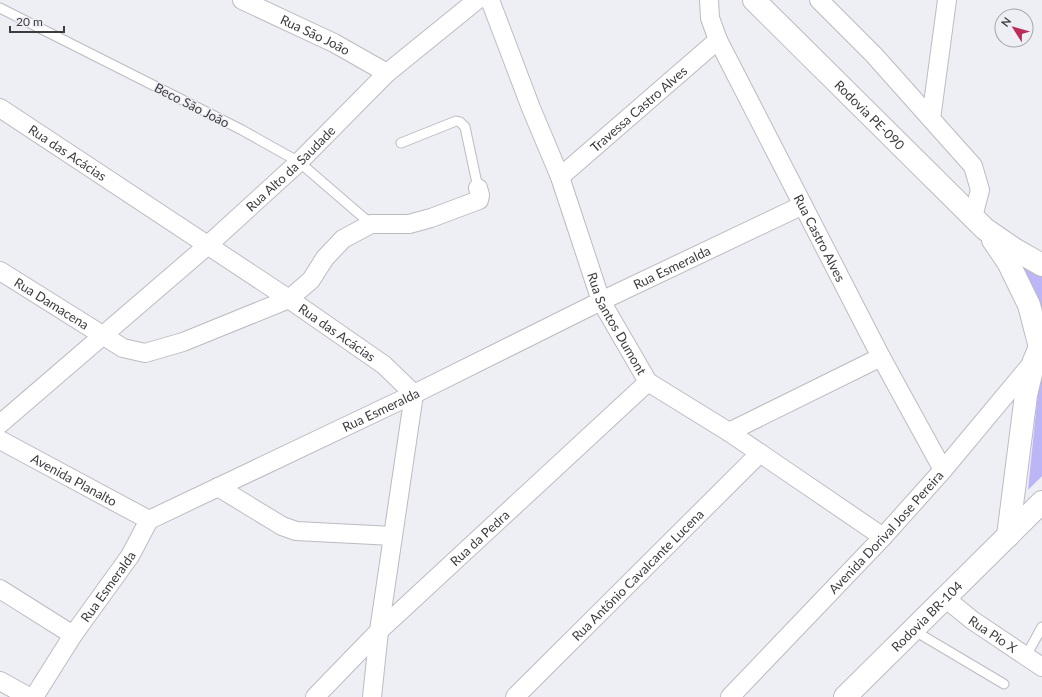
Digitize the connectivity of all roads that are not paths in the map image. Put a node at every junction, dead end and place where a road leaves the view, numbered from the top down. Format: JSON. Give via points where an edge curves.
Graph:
{"nodes":[{"id":1,"x":242,"y":0,"type":"edge"},
{"id":2,"x":477,"y":0,"type":"edge"},
{"id":3,"x":490,"y":0,"type":"edge"},
{"id":4,"x":709,"y":0,"type":"edge"},
{"id":5,"x":754,"y":0,"type":"edge"},
{"id":6,"x":819,"y":0,"type":"edge"},
{"id":7,"x":947,"y":0,"type":"edge"},
{"id":8,"x":0,"y":8,"type":"edge"},
{"id":9,"x":718,"y":40,"type":"junction"},
{"id":10,"x":387,"y":73,"type":"junction"},
{"id":11,"x":0,"y":108,"type":"edge"},
{"id":12,"x":931,"y":119,"type":"junction"},
{"id":13,"x":401,"y":143,"type":"dead end"},
{"id":14,"x":299,"y":162,"type":"junction"},
{"id":15,"x":560,"y":177,"type":"junction"},
{"id":16,"x":478,"y":188,"type":"joint"},
{"id":17,"x":803,"y":205,"type":"junction"},
{"id":18,"x":979,"y":223,"type":"junction"},
{"id":19,"x":370,"y":224,"type":"junction"},
{"id":20,"x":208,"y":245,"type":"junction"},
{"id":21,"x":1042,"y":265,"type":"edge"},
{"id":22,"x":0,"y":271,"type":"edge"},
{"id":23,"x":289,"y":299,"type":"junction"},
{"id":24,"x":601,"y":301,"type":"junction"},
{"id":25,"x":102,"y":336,"type":"junction"},
{"id":26,"x":1039,"y":351,"type":"edge"},
{"id":27,"x":881,"y":357,"type":"junction"},
{"id":28,"x":648,"y":382,"type":"junction"},
{"id":29,"x":414,"y":394,"type":"junction"},
{"id":30,"x":0,"y":424,"type":"edge"},
{"id":31,"x":729,"y":432,"type":"junction"},
{"id":32,"x":0,"y":440,"type":"edge"},
{"id":33,"x":760,"y":453,"type":"junction"},
{"id":34,"x":943,"y":470,"type":"junction"},
{"id":35,"x":218,"y":486,"type":"junction"},
{"id":36,"x":1042,"y":502,"type":"edge"},
{"id":37,"x":149,"y":520,"type":"junction"},
{"id":38,"x":393,"y":536,"type":"junction"},
{"id":39,"x":1008,"y":536,"type":"junction"},
{"id":40,"x":883,"y":537,"type":"junction"},
{"id":41,"x":0,"y":589,"type":"edge"},
{"id":42,"x":945,"y":598,"type":"junction"},
{"id":43,"x":1042,"y":627,"type":"edge"},
{"id":44,"x":379,"y":630,"type":"junction"},
{"id":45,"x":913,"y":630,"type":"junction"},
{"id":46,"x":73,"y":636,"type":"junction"},
{"id":47,"x":1026,"y":656,"type":"junction"},
{"id":48,"x":1042,"y":666,"type":"edge"},
{"id":49,"x":0,"y":681,"type":"edge"},
{"id":50,"x":1004,"y":684,"type":"dead end"},
{"id":51,"x":29,"y":697,"type":"edge"},
{"id":52,"x":34,"y":697,"type":"edge"},
{"id":53,"x":315,"y":697,"type":"edge"},
{"id":54,"x":372,"y":697,"type":"edge"},
{"id":55,"x":515,"y":697,"type":"edge"},
{"id":56,"x":730,"y":697,"type":"edge"},
{"id":57,"x":845,"y":697,"type":"edge"}],
"edges":[{"from":1,"to":10,"type":"street","name":"Rua São João","via":[[334,43]]},
{"from":2,"to":10,"type":"street","name":"Rua Alto da Saudade"},
{"from":3,"to":15,"type":"street","name":"Rua Santos Dumont"},
{"from":4,"to":9,"type":"street","name":"Rua Castro Alves","via":[[710,18]]},
{"from":5,"to":18,"type":"main road","name":"Rodovia PE-090"},
{"from":6,"to":12,"type":"street","via":[[874,55]]},
{"from":7,"to":12,"type":"street"},
{"from":8,"to":14,"type":"lane","name":"Beco São João","via":[[242,130]]},
{"from":9,"to":15,"type":"street","name":"Travessa Castro Alves"},
{"from":9,"to":17,"type":"street","name":"Rua Castro Alves"},
{"from":10,"to":14,"type":"street","name":"Rua Alto da Saudade"},
{"from":11,"to":20,"type":"street","name":"Rua das Acácias"},
{"from":12,"to":18,"type":"street","via":[[973,166],[980,190]]},
{"from":13,"to":16,"type":"lane","via":[[456,121],[460,122],[464,127]]},
{"from":14,"to":19,"type":"lane","name":"Beco São João"},
{"from":14,"to":20,"type":"street","name":"Rua Alto da Saudade"},
{"from":15,"to":24,"type":"street","name":"Rua Santos Dumont"},
{"from":16,"to":19,"type":"street","via":[[479,200],[431,218],[409,224]]},
{"from":17,"to":24,"type":"street","name":"Rua Esmeralda"},
{"from":17,"to":27,"type":"street","name":"Rua Castro Alves"},
{"from":18,"to":21,"type":"main road","name":"Rodovia PE-090","via":[[1014,249]]},
{"from":18,"to":26,"type":"main road","name":"Rodovia PE-090","via":[[1008,262],[1019,283],[1029,305]]},
{"from":19,"to":23,"type":"street","via":[[343,238],[325,258],[311,280]]},
{"from":20,"to":23,"type":"street","name":"Rua das Acácias"},
{"from":20,"to":25,"type":"street","name":"Rua Alto da Saudade"},
{"from":22,"to":25,"type":"street","name":"Rua Damacena"},
{"from":23,"to":25,"type":"street","via":[[183,342],[146,353],[123,348]]},
{"from":23,"to":29,"type":"street","name":"Rua das Acácias","via":[[384,365]]},
{"from":24,"to":28,"type":"street","name":"Rua Santos Dumont"},
{"from":24,"to":29,"type":"street","name":"Rua Esmeralda"},
{"from":25,"to":30,"type":"street","name":"Rua Alto da Saudade"},
{"from":26,"to":34,"type":"street","name":"Avenida Dorival Jose Pereira"},
{"from":26,"to":39,"type":"main road","via":[[1022,417]]},
{"from":27,"to":31,"type":"street"},
{"from":27,"to":34,"type":"street","name":"Rua Castro Alves"},
{"from":28,"to":31,"type":"street","name":"Rua Santos Dumont"},
{"from":28,"to":44,"type":"street","name":"Rua da Pedra"},
{"from":29,"to":35,"type":"street","name":"Rua Esmeralda"},
{"from":29,"to":38,"type":"street"},
{"from":31,"to":33,"type":"street","name":"Rua Santos Dumont"},
{"from":32,"to":37,"type":"street","name":"Avenida Planalto"},
{"from":33,"to":40,"type":"street","name":"Rua Santos Dumont"},
{"from":33,"to":55,"type":"street","name":"Rua Antônio Cavalcante Lucena"},
{"from":34,"to":40,"type":"street","name":"Avenida Dorival Jose Pereira"},
{"from":35,"to":37,"type":"street","name":"Rua Esmeralda"},
{"from":35,"to":38,"type":"street","via":[[282,526],[296,531]]},
{"from":36,"to":39,"type":"main road","name":"Rodovia BR-104"},
{"from":37,"to":46,"type":"street","name":"Rua Esmeralda","via":[[130,556]]},
{"from":38,"to":44,"type":"street"},
{"from":39,"to":42,"type":"main road","name":"Rodovia BR-104"},
{"from":40,"to":56,"type":"street","name":"Avenida Dorival Jose Pereira"},
{"from":41,"to":46,"type":"street"},
{"from":42,"to":45,"type":"main road","name":"Rodovia BR-104"},
{"from":42,"to":47,"type":"street","name":"Rua Pio X","via":[[972,620]]},
{"from":43,"to":47,"type":"lane"},
{"from":44,"to":53,"type":"street","name":"Rua da Pedra"},
{"from":44,"to":54,"type":"street"},
{"from":45,"to":50,"type":"lane"},
{"from":45,"to":57,"type":"main road","name":"Rodovia BR-104"},
{"from":46,"to":52,"type":"street","name":"Rua Esmeralda"},
{"from":47,"to":48,"type":"street","name":"Rua Pio X"},
{"from":49,"to":51,"type":"street"}]}
